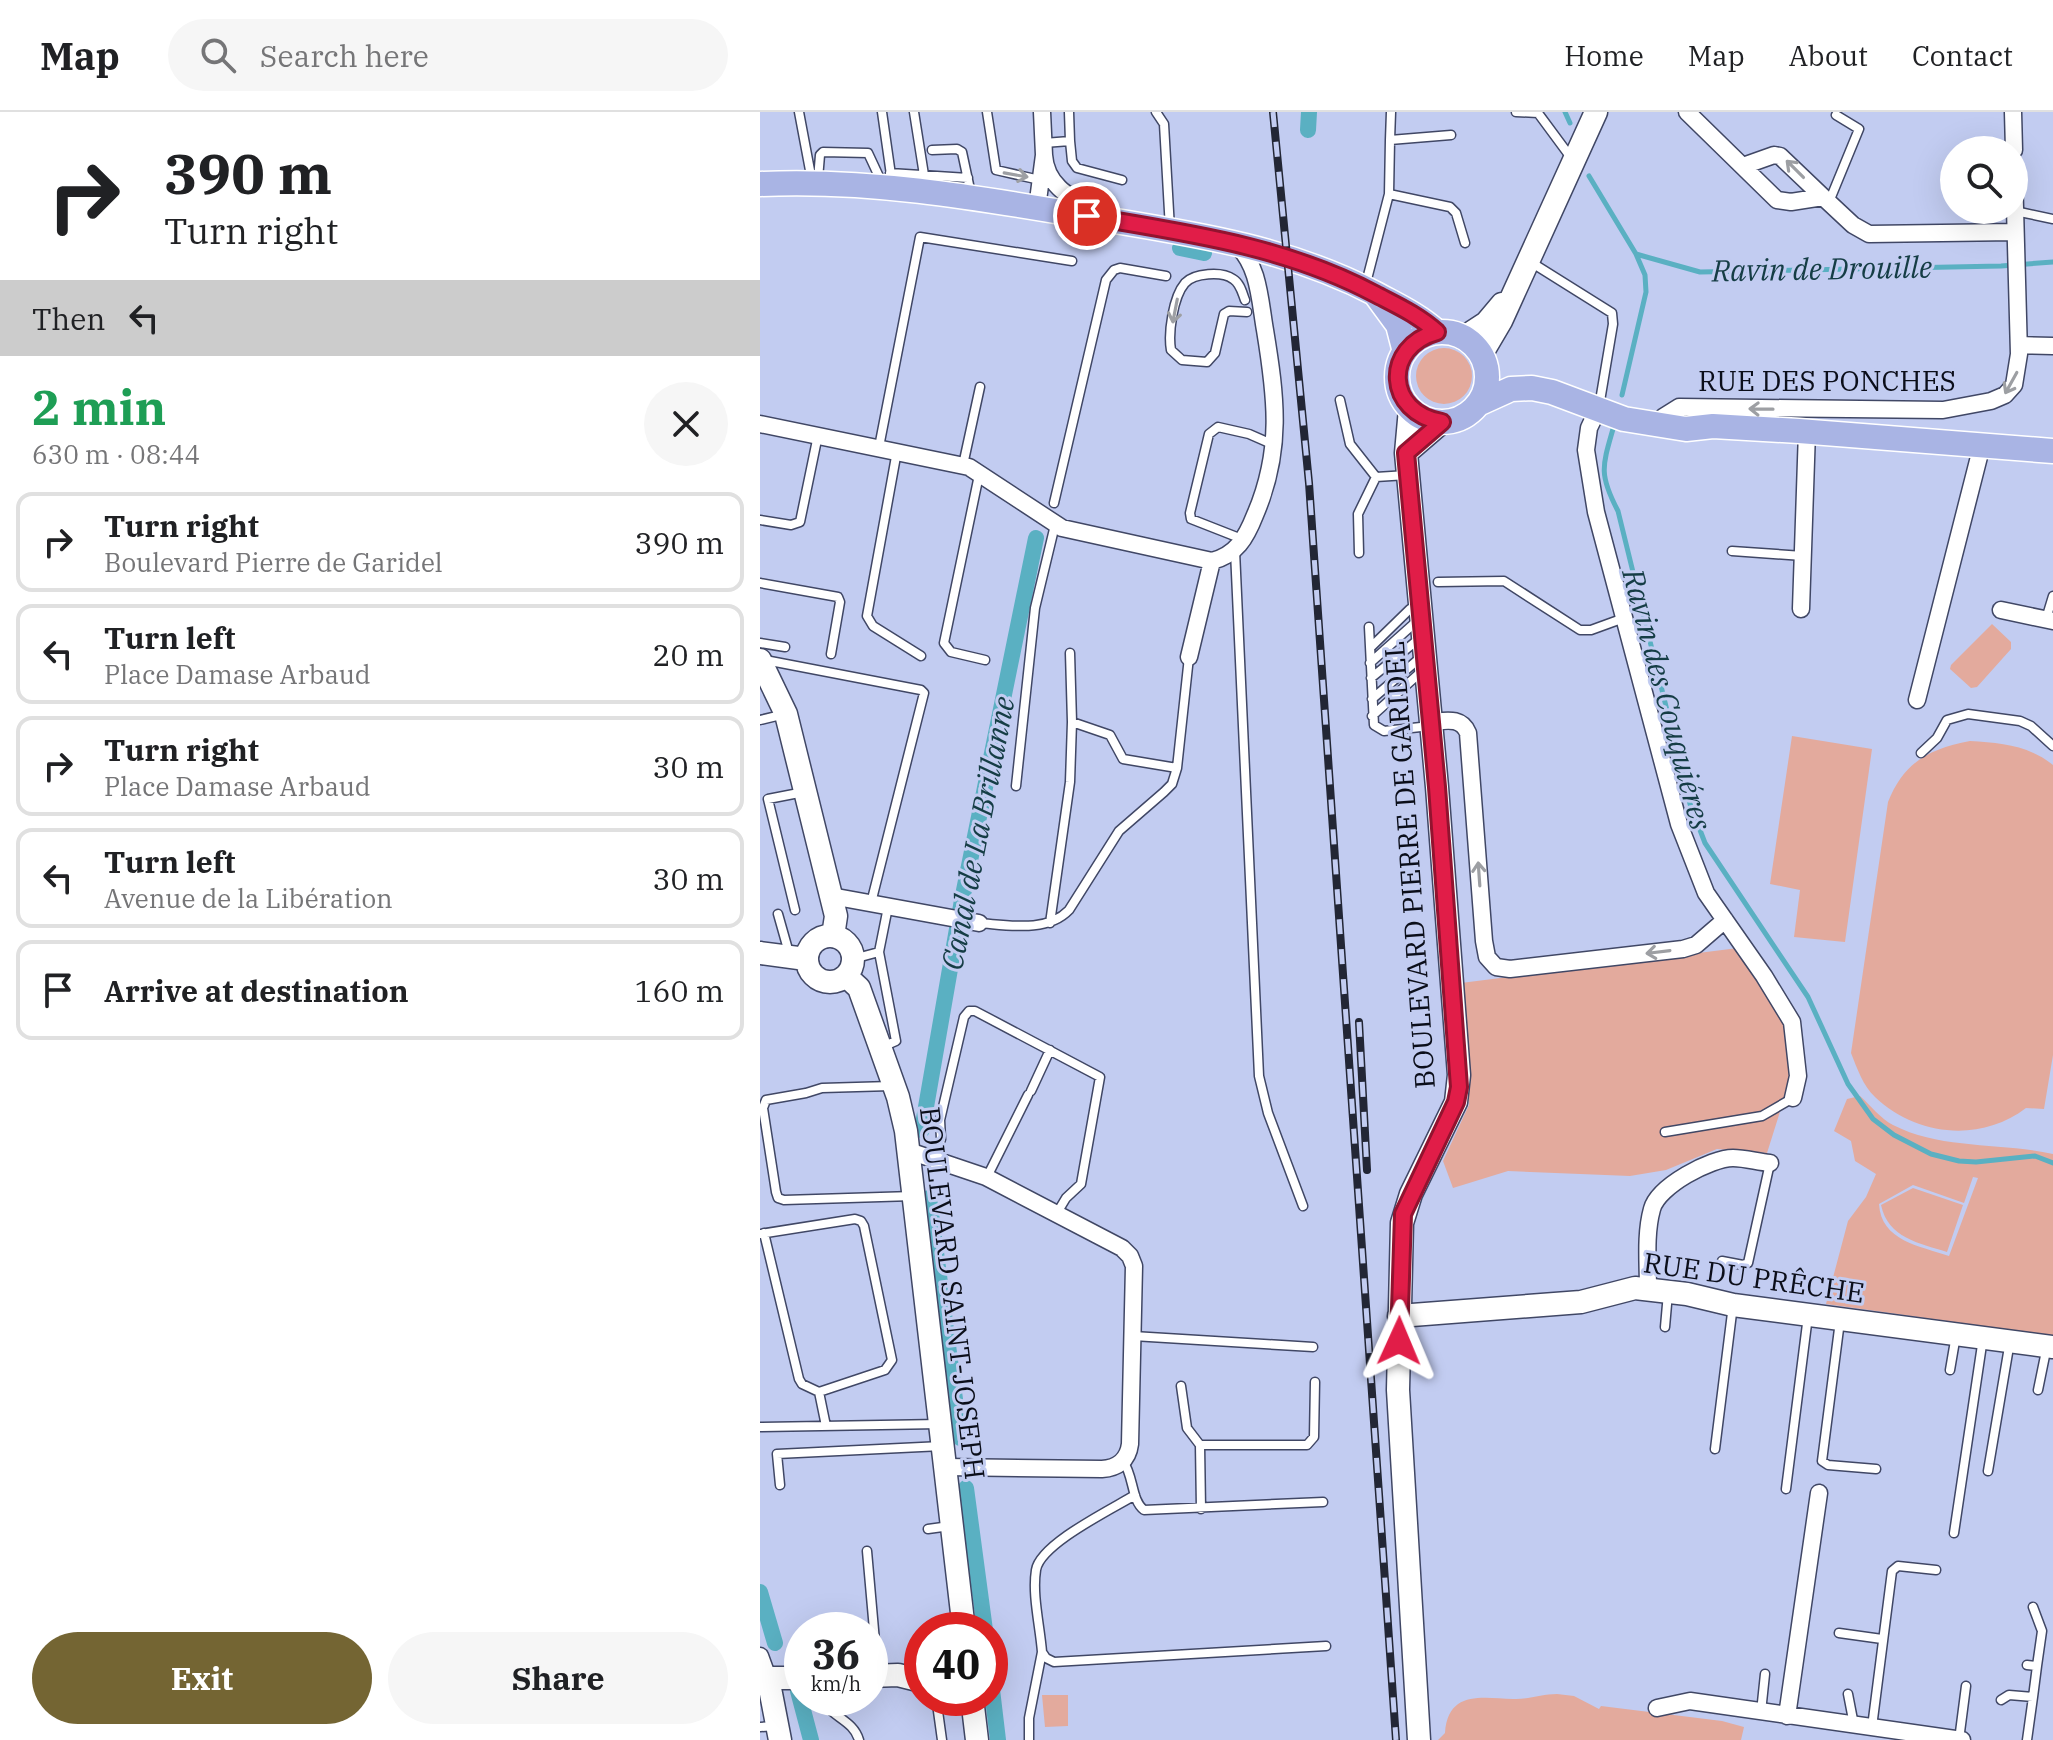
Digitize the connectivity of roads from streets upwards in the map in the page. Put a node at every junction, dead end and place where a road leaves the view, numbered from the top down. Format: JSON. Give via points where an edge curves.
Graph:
{"nodes":[{"id":1,"x":1042,"y":112,"type":"edge"},
{"id":2,"x":1687,"y":112,"type":"edge"},
{"id":3,"x":2013,"y":112,"type":"edge"},
{"id":4,"x":1595,"y":113,"type":"edge"},
{"id":5,"x":2014,"y":136,"type":"edge"},
{"id":6,"x":1044,"y":149,"type":"junction"},
{"id":7,"x":1743,"y":166,"type":"junction"},
{"id":8,"x":760,"y":184,"type":"edge"},
{"id":9,"x":1826,"y":199,"type":"junction"},
{"id":10,"x":1037,"y":208,"type":"junction"},
{"id":11,"x":1112,"y":221,"type":"junction"},
{"id":12,"x":2014,"y":224,"type":"edge"},
{"id":13,"x":2014,"y":232,"type":"junction"},
{"id":14,"x":1232,"y":241,"type":"junction"},
{"id":15,"x":1280,"y":254,"type":"junction"},
{"id":16,"x":1257,"y":285,"type":"junction"},
{"id":17,"x":1518,"y":285,"type":"junction"},
{"id":18,"x":1370,"y":290,"type":"junction"},
{"id":19,"x":1437,"y":332,"type":"junction"},
{"id":20,"x":1463,"y":338,"type":"junction"},
{"id":21,"x":2019,"y":345,"type":"junction"},
{"id":22,"x":2053,"y":346,"type":"edge"},
{"id":23,"x":1405,"y":352,"type":"junction"},
{"id":24,"x":1483,"y":360,"type":"junction"},
{"id":25,"x":1478,"y":404,"type":"junction"},
{"id":26,"x":1598,"y":406,"type":"junction"},
{"id":27,"x":1410,"y":409,"type":"junction"},
{"id":28,"x":1663,"y":417,"type":"junction"},
{"id":29,"x":1442,"y":422,"type":"junction"},
{"id":30,"x":760,"y":424,"type":"edge"},
{"id":31,"x":1713,"y":426,"type":"junction"},
{"id":32,"x":1807,"y":431,"type":"junction"},
{"id":33,"x":1982,"y":445,"type":"junction"},
{"id":34,"x":2053,"y":451,"type":"edge"},
{"id":35,"x":1407,"y":464,"type":"junction"},
{"id":36,"x":1212,"y":561,"type":"junction"},
{"id":37,"x":1801,"y":609,"type":"dead end"},
{"id":38,"x":2001,"y":610,"type":"dead end"},
{"id":39,"x":2049,"y":620,"type":"edge"},
{"id":40,"x":1189,"y":657,"type":"road end"},
{"id":41,"x":760,"y":659,"type":"edge"},
{"id":42,"x":1917,"y":700,"type":"dead end"},
{"id":43,"x":1430,"y":724,"type":"junction"},
{"id":44,"x":831,"y":896,"type":"junction"},
{"id":45,"x":1725,"y":920,"type":"junction"},
{"id":46,"x":966,"y":921,"type":"road end"},
{"id":47,"x":833,"y":936,"type":"junction"},
{"id":48,"x":760,"y":953,"type":"edge"},
{"id":49,"x":798,"y":958,"type":"junction"},
{"id":50,"x":850,"y":967,"type":"junction"},
{"id":51,"x":1793,"y":1098,"type":"road end"},
{"id":52,"x":909,"y":1151,"type":"junction"},
{"id":53,"x":1770,"y":1163,"type":"road end"},
{"id":54,"x":1650,"y":1290,"type":"junction"},
{"id":55,"x":1399,"y":1316,"type":"junction"},
{"id":56,"x":2050,"y":1346,"type":"edge"},
{"id":57,"x":943,"y":1446,"type":"junction"},
{"id":58,"x":1819,"y":1493,"type":"dead end"},
{"id":59,"x":962,"y":1612,"type":"edge"},
{"id":60,"x":760,"y":1656,"type":"edge"},
{"id":61,"x":768,"y":1678,"type":"junction"},
{"id":62,"x":784,"y":1678,"type":"edge"},
{"id":63,"x":1657,"y":1708,"type":"dead end"},
{"id":64,"x":974,"y":1716,"type":"edge"},
{"id":65,"x":1787,"y":1716,"type":"junction"},
{"id":66,"x":772,"y":1731,"type":"edge"},
{"id":67,"x":977,"y":1740,"type":"edge"},
{"id":68,"x":1419,"y":1740,"type":"edge"},
{"id":69,"x":1961,"y":1740,"type":"edge"}],
"edges":[{"from":1,"to":6,"type":"street"},
{"from":2,"to":7,"type":"street"},
{"from":3,"to":5,"type":"street"},
{"from":4,"to":17,"type":"street"},
{"from":6,"to":10,"type":"street"},
{"from":6,"to":11,"type":"street","via":[[1046,172],[1057,187]]},
{"from":7,"to":9,"type":"street","via":[[1780,202]]},
{"from":9,"to":7,"type":"street","one_way":true,"via":[[1780,156]]},
{"from":8,"to":10,"type":"main road","via":[[889,182],[970,188]]},
{"from":9,"to":13,"type":"street","via":[[1869,234]]},
{"from":10,"to":11,"type":"main road"},
{"from":11,"to":14,"type":"main road"},
{"from":12,"to":13,"type":"street","name":"RUE DES PONCHES"},
{"from":13,"to":21,"type":"street","name":"RUE DES PONCHES"},
{"from":14,"to":15,"type":"main road"},
{"from":14,"to":16,"type":"street","via":[[1244,253]]},
{"from":15,"to":16,"type":"street","via":[[1267,263]]},
{"from":15,"to":18,"type":"main road"},
{"from":16,"to":36,"type":"street","via":[[1274,385],[1275,446],[1262,500],[1239,545]]},
{"from":17,"to":20,"type":"street","via":[[1486,323]]},
{"from":17,"to":24,"type":"street"},
{"from":18,"to":19,"type":"main road","via":[[1412,311]]},
{"from":18,"to":23,"type":"main road","via":[[1398,325]]},
{"from":19,"to":20,"type":"main road"},
{"from":19,"to":23,"type":"main road"},
{"from":20,"to":24,"type":"main road"},
{"from":21,"to":22,"type":"street"},
{"from":21,"to":28,"type":"street","name":"RUE DES PONCHES","one_way":true,"via":[[2018,371],[2010,390],[2000,398],[1951,410],[1679,407]]},
{"from":23,"to":27,"type":"main road","via":[[1398,384]]},
{"from":24,"to":25,"type":"main road","via":[[1487,378]]},
{"from":24,"to":26,"type":"main road","via":[[1511,375],[1540,378]]},
{"from":25,"to":26,"type":"main road","via":[[1511,389],[1532,388]]},
{"from":25,"to":29,"type":"main road","via":[[1469,414]]},
{"from":26,"to":28,"type":"main road"},
{"from":26,"to":31,"type":"main road","via":[[1624,419],[1659,426]]},
{"from":26,"to":45,"type":"street","via":[[1586,437],[1587,466],[1624,618],[1679,824],[1702,885]]},
{"from":27,"to":29,"type":"main road"},
{"from":27,"to":35,"type":"street","name":"BOULEVARD PIERRE DE GARIDEL"},
{"from":28,"to":31,"type":"main road"},
{"from":29,"to":35,"type":"street"},
{"from":30,"to":36,"type":"street","via":[[963,465],[1070,531]]},
{"from":31,"to":32,"type":"main road"},
{"from":32,"to":33,"type":"main road"},
{"from":32,"to":37,"type":"street"},
{"from":33,"to":34,"type":"main road"},
{"from":33,"to":42,"type":"street"},
{"from":35,"to":43,"type":"street","name":"BOULEVARD PIERRE DE GARIDEL"},
{"from":36,"to":40,"type":"street"},
{"from":38,"to":39,"type":"street"},
{"from":41,"to":44,"type":"street","via":[[786,714]]},
{"from":45,"to":43,"type":"street","one_way":true,"via":[[1696,945],[1683,949],[1496,967],[1484,941],[1468,733],[1454,720]]},
{"from":43,"to":55,"type":"street","name":"BOULEVARD PIERRE DE GARIDEL","via":[[1459,1087],[1403,1214]]},
{"from":44,"to":46,"type":"street"},
{"from":44,"to":47,"type":"street","via":[[837,920]]},
{"from":45,"to":51,"type":"street","via":[[1792,1022],[1798,1076]]},
{"from":47,"to":49,"type":"street","via":[[820,938]]},
{"from":47,"to":50,"type":"street","via":[[849,946]]},
{"from":48,"to":49,"type":"street"},
{"from":49,"to":50,"type":"street","via":[[821,981],[834,982]]},
{"from":50,"to":52,"type":"street","name":"BOULEVARD SAINT-JOSEPH","via":[[894,1086]]},
{"from":52,"to":57,"type":"street","name":"BOULEVARD SAINT-JOSEPH"},
{"from":52,"to":57,"type":"street","via":[[986,1177],[1057,1213],[1117,1246],[1130,1256],[1135,1270],[1130,1447],[1123,1461],[1106,1469]]},
{"from":53,"to":54,"type":"street","via":[[1730,1158],[1668,1187],[1653,1206],[1647,1257]]},
{"from":54,"to":55,"type":"street","name":"RUE DU PRÊCHE","via":[[1581,1302]]},
{"from":54,"to":56,"type":"street","name":"RUE DU PRÊCHE"},
{"from":55,"to":68,"type":"street","name":"BOULEVARD PIERRE DE GARIDEL","via":[[1398,1390]]},
{"from":57,"to":59,"type":"street","name":"BOULEVARD SAINT-JOSEPH"},
{"from":58,"to":65,"type":"street"},
{"from":60,"to":61,"type":"street"},
{"from":61,"to":62,"type":"street"},
{"from":61,"to":66,"type":"street"},
{"from":63,"to":65,"type":"street","via":[[1690,1701]]},
{"from":64,"to":67,"type":"street"},
{"from":65,"to":69,"type":"street"}]}
